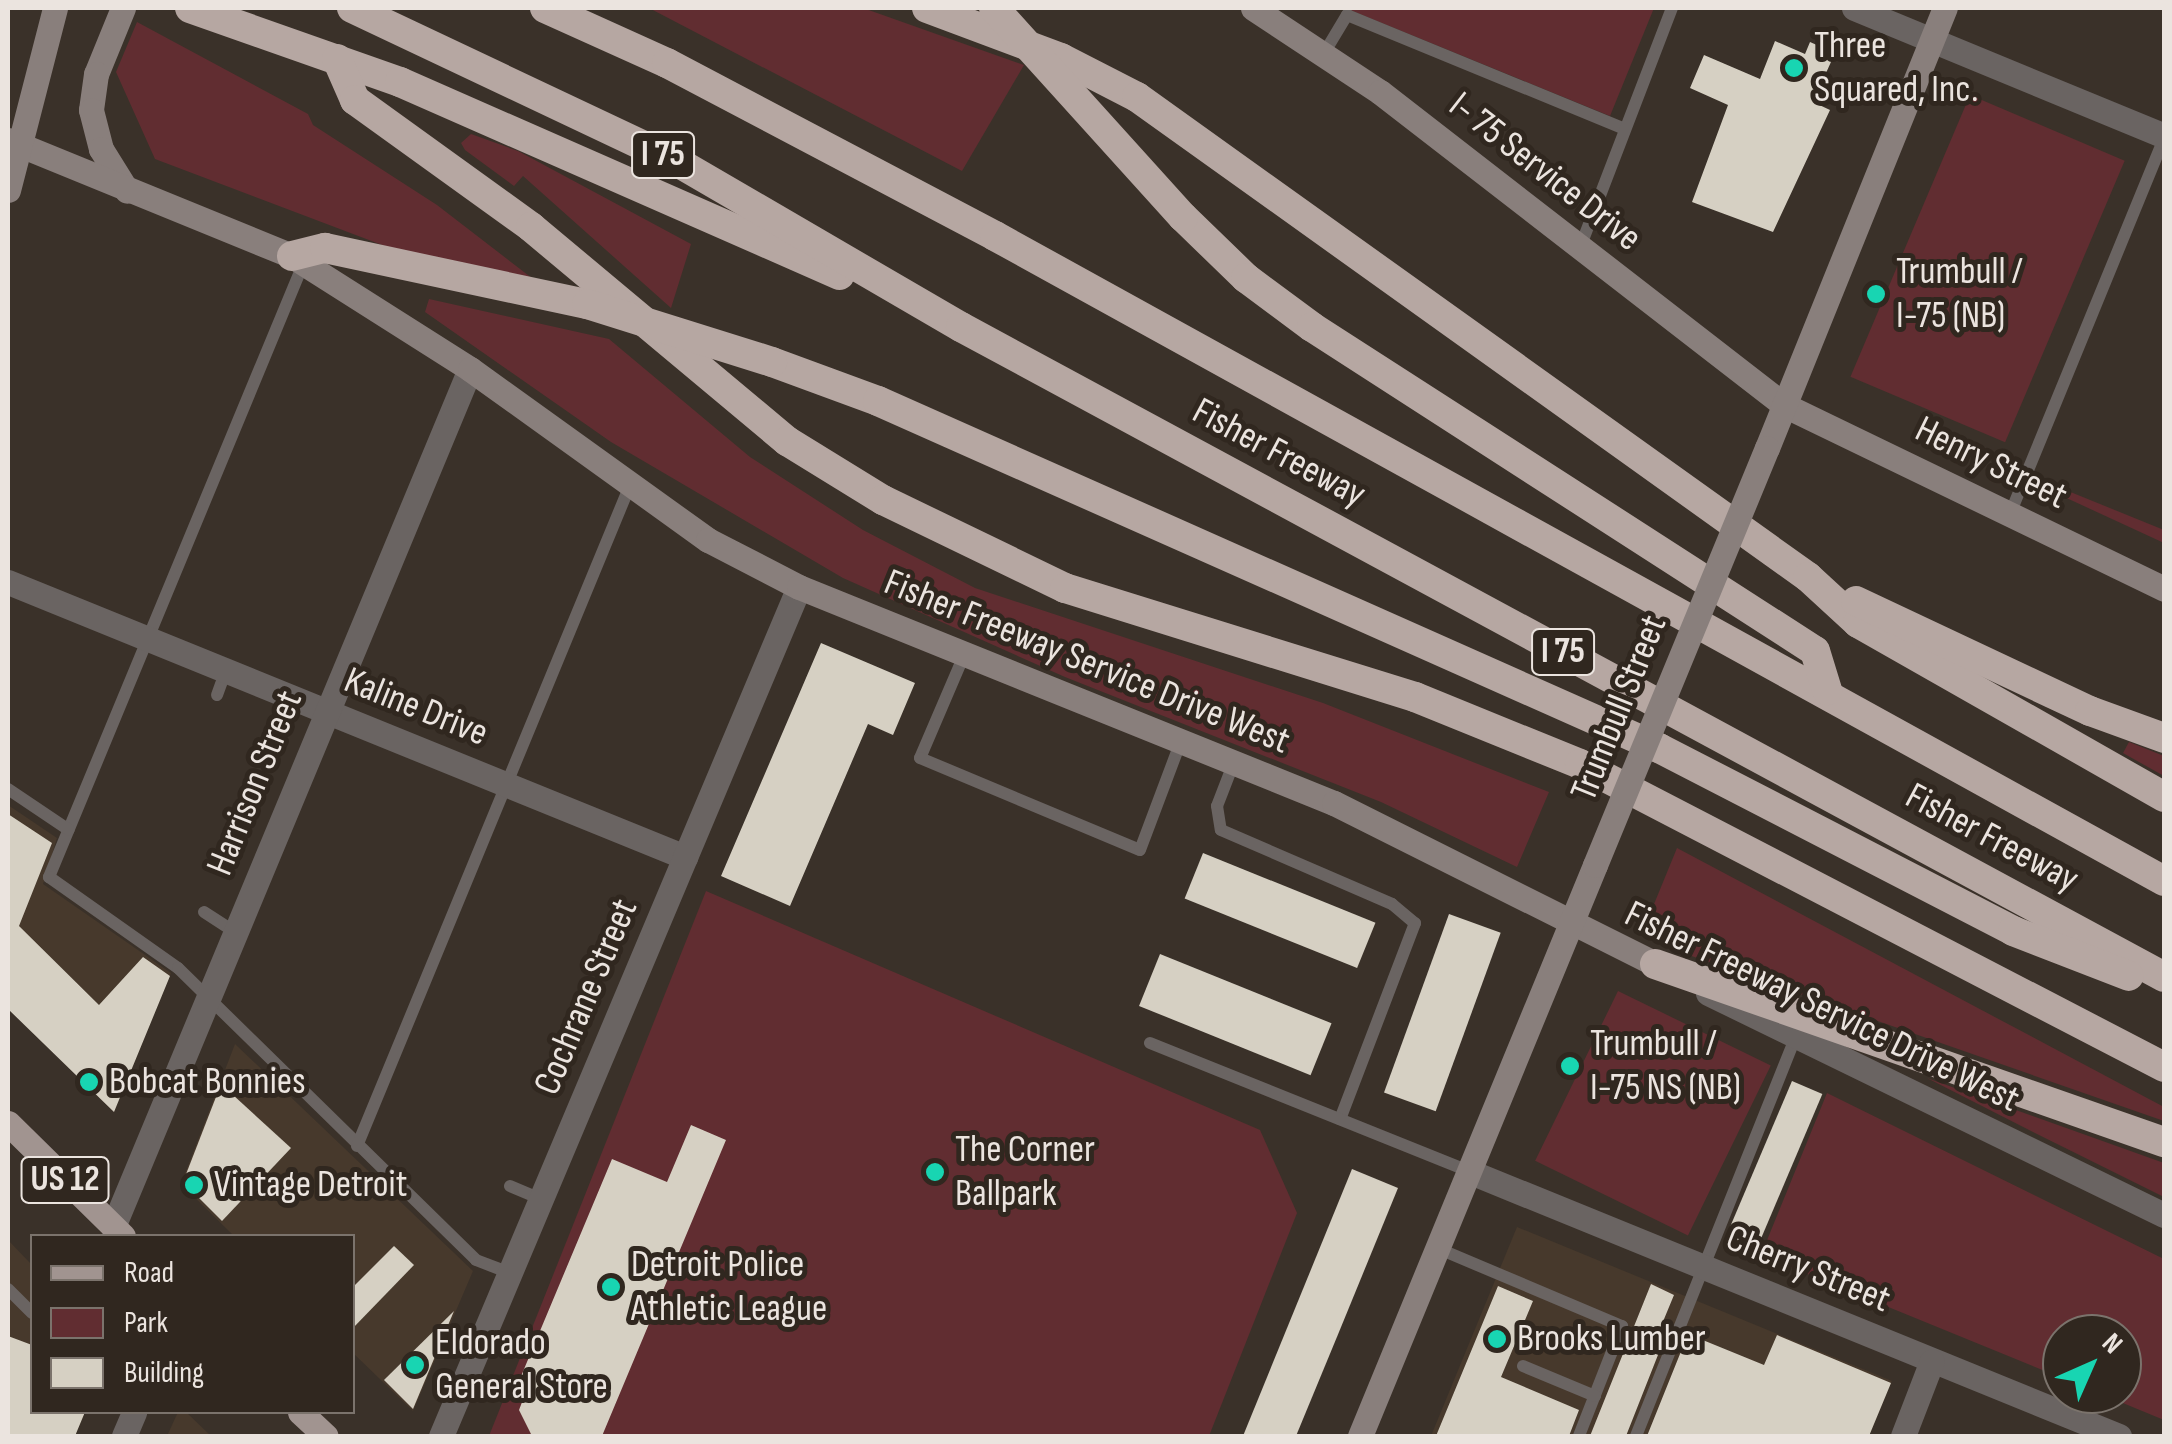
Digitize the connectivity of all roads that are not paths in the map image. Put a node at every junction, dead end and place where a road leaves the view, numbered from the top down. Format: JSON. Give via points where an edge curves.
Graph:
{"nodes":[{"id":1,"x":54,"y":8,"type":"edge"},
{"id":2,"x":123,"y":8,"type":"edge"},
{"id":3,"x":190,"y":8,"type":"edge"},
{"id":4,"x":352,"y":8,"type":"edge"},
{"id":5,"x":545,"y":8,"type":"edge"},
{"id":6,"x":927,"y":8,"type":"edge"},
{"id":7,"x":994,"y":8,"type":"edge"},
{"id":8,"x":1253,"y":8,"type":"edge"},
{"id":9,"x":1672,"y":8,"type":"edge"},
{"id":10,"x":1854,"y":8,"type":"edge"},
{"id":11,"x":1945,"y":8,"type":"edge"},
{"id":12,"x":1931,"y":40,"type":"junction"},
{"id":13,"x":1323,"y":55,"type":"junction"},
{"id":14,"x":337,"y":59,"type":"junction"},
{"id":15,"x":1626,"y":130,"type":"junction"},
{"id":16,"x":2164,"y":137,"type":"edge"},
{"id":17,"x":11,"y":142,"type":"edge"},
{"id":18,"x":8,"y":190,"type":"edge"},
{"id":19,"x":127,"y":191,"type":"junction"},
{"id":20,"x":1581,"y":245,"type":"junction"},
{"id":21,"x":298,"y":259,"type":"junction"},
{"id":22,"x":962,"y":328,"type":"junction"},
{"id":23,"x":470,"y":369,"type":"junction"},
{"id":24,"x":1784,"y":404,"type":"junction"},
{"id":25,"x":631,"y":482,"type":"junction"},
{"id":26,"x":2010,"y":514,"type":"junction"},
{"id":27,"x":1808,"y":578,"type":"junction"},
{"id":28,"x":8,"y":582,"type":"edge"},
{"id":29,"x":799,"y":586,"type":"junction"},
{"id":30,"x":2164,"y":589,"type":"edge"},
{"id":31,"x":149,"y":639,"type":"junction"},
{"id":32,"x":964,"y":653,"type":"junction"},
{"id":33,"x":1826,"y":690,"type":"junction"},
{"id":34,"x":325,"y":711,"type":"junction"},
{"id":35,"x":2164,"y":738,"type":"edge"},
{"id":36,"x":1180,"y":741,"type":"junction"},
{"id":37,"x":1234,"y":762,"type":"junction"},
{"id":38,"x":506,"y":784,"type":"junction"},
{"id":39,"x":8,"y":789,"type":"edge"},
{"id":40,"x":2164,"y":796,"type":"edge"},
{"id":41,"x":69,"y":830,"type":"junction"},
{"id":42,"x":685,"y":857,"type":"junction"},
{"id":43,"x":2164,"y":880,"type":"edge"},
{"id":44,"x":204,"y":912,"type":"dead end"},
{"id":45,"x":1571,"y":926,"type":"junction"},
{"id":46,"x":235,"y":932,"type":"junction"},
{"id":47,"x":1655,"y":964,"type":"junction"},
{"id":48,"x":2164,"y":977,"type":"edge"},
{"id":49,"x":2164,"y":990,"type":"edge"},
{"id":50,"x":207,"y":999,"type":"junction"},
{"id":51,"x":1795,"y":1040,"type":"junction"},
{"id":52,"x":1150,"y":1043,"type":"dead end"},
{"id":53,"x":2164,"y":1067,"type":"edge"},
{"id":54,"x":1340,"y":1119,"type":"junction"},
{"id":55,"x":8,"y":1122,"type":"edge"},
{"id":56,"x":2164,"y":1142,"type":"edge"},
{"id":57,"x":357,"y":1146,"type":"junction"},
{"id":58,"x":1468,"y":1170,"type":"junction"},
{"id":59,"x":510,"y":1186,"type":"dead end"},
{"id":60,"x":541,"y":1199,"type":"junction"},
{"id":61,"x":2164,"y":1215,"type":"edge"},
{"id":62,"x":118,"y":1232,"type":"edge"},
{"id":63,"x":1437,"y":1248,"type":"junction"},
{"id":64,"x":1704,"y":1267,"type":"junction"},
{"id":65,"x":510,"y":1273,"type":"junction"},
{"id":66,"x":8,"y":1289,"type":"edge"},
{"id":67,"x":30,"y":1311,"type":"edge"},
{"id":68,"x":1932,"y":1361,"type":"junction"},
{"id":69,"x":1523,"y":1366,"type":"dead end"},
{"id":70,"x":1595,"y":1396,"type":"junction"},
{"id":71,"x":302,"y":1414,"type":"edge"},
{"id":72,"x":319,"y":1434,"type":"edge"},
{"id":73,"x":441,"y":1436,"type":"edge"},
{"id":74,"x":1360,"y":1436,"type":"edge"},
{"id":75,"x":1579,"y":1436,"type":"edge"},
{"id":76,"x":1636,"y":1436,"type":"edge"},
{"id":77,"x":1903,"y":1436,"type":"edge"},
{"id":78,"x":2118,"y":1436,"type":"edge"}],
"edges":[{"from":1,"to":17,"type":"street"},
{"from":2,"to":19,"type":"street","via":[[93,90],[94,128]]},
{"from":3,"to":14,"type":"highway"},
{"from":4,"to":22,"type":"highway","name":"Fisher Freeway","number":"I 75","via":[[674,160]]},
{"from":5,"to":33,"type":"highway","name":"Fisher Freeway","number":"I 75","via":[[994,236]]},
{"from":6,"to":27,"type":"highway","via":[[1062,58],[1137,97]]},
{"from":7,"to":33,"type":"highway","bridge":true,"via":[[1246,278],[1815,651]]},
{"from":8,"to":13,"type":"street","name":"I- 75 Service Drive"},
{"from":9,"to":15,"type":"lane"},
{"from":10,"to":12,"type":"street"},
{"from":11,"to":12,"type":"street","name":"Trumbull Street"},
{"from":12,"to":16,"type":"street"},
{"from":12,"to":24,"type":"street","name":"Trumbull Street"},
{"from":13,"to":15,"type":"lane","via":[[1347,15]]},
{"from":13,"to":20,"type":"street","name":"I- 75 Service Drive"},
{"from":14,"to":22,"type":"highway"},
{"from":14,"to":53,"type":"highway","via":[[354,100],[531,227],[787,441],[883,500],[1065,588],[1415,697],[1580,764]]},
{"from":15,"to":20,"type":"lane"},
{"from":16,"to":26,"type":"lane"},
{"from":17,"to":18,"type":"street"},
{"from":17,"to":19,"type":"street","name":"Fisher Freeway Service Drive West"},
{"from":19,"to":21,"type":"street","name":"Fisher Freeway Service Drive West"},
{"from":20,"to":24,"type":"street","name":"I- 75 Service Drive","via":[[1697,343]]},
{"from":21,"to":23,"type":"street","name":"Fisher Freeway Service Drive West"},
{"from":21,"to":31,"type":"lane"},
{"from":21,"to":49,"type":"highway","bridge":true,"via":[[325,248],[587,304],[896,408],[1640,740],[2013,931]]},
{"from":22,"to":48,"type":"highway","name":"Fisher Freeway","number":"I 75"},
{"from":23,"to":25,"type":"street","name":"Fisher Freeway Service Drive West"},
{"from":23,"to":34,"type":"street","name":"Harrison Street"},
{"from":24,"to":26,"type":"street","name":"Henry Street"},
{"from":24,"to":45,"type":"street","name":"Trumbull Street","bridge":true},
{"from":25,"to":29,"type":"street","name":"Fisher Freeway Service Drive West","via":[[708,540]]},
{"from":25,"to":38,"type":"lane"},
{"from":26,"to":30,"type":"street","name":"Henry Street"},
{"from":27,"to":35,"type":"highway","via":[[2090,711]]},
{"from":27,"to":40,"type":"highway","via":[[1858,623]]},
{"from":28,"to":31,"type":"street","name":"Kaline Drive"},
{"from":29,"to":32,"type":"street","name":"Fisher Freeway Service Drive West"},
{"from":29,"to":42,"type":"street","name":"Cochrane Street"},
{"from":31,"to":34,"type":"street","name":"Kaline Drive","via":[[222,682]]},
{"from":31,"to":41,"type":"lane"},
{"from":32,"to":36,"type":"street","name":"Fisher Freeway Service Drive West"},
{"from":32,"to":36,"type":"lane","via":[[920,758],[1140,850]]},
{"from":33,"to":43,"type":"highway","name":"Fisher Freeway","number":"I 75"},
{"from":34,"to":38,"type":"street","name":"Kaline Drive"},
{"from":34,"to":46,"type":"street","name":"Harrison Street"},
{"from":36,"to":37,"type":"street","name":"Fisher Freeway Service Drive West"},
{"from":37,"to":45,"type":"street","name":"Fisher Freeway Service Drive West","via":[[1334,803]]},
{"from":37,"to":54,"type":"lane","via":[[1217,806],[1221,830],[1392,904],[1415,923]]},
{"from":38,"to":42,"type":"street","name":"Kaline Drive"},
{"from":38,"to":57,"type":"lane"},
{"from":39,"to":41,"type":"lane"},
{"from":41,"to":50,"type":"lane","via":[[49,877],[178,968]]},
{"from":42,"to":60,"type":"street","name":"Cochrane Street"},
{"from":44,"to":46,"type":"lane"},
{"from":45,"to":47,"type":"street","name":"Fisher Freeway Service Drive West"},
{"from":45,"to":58,"type":"street","name":"Trumbull Street"},
{"from":46,"to":50,"type":"street","name":"Harrison Street"},
{"from":47,"to":51,"type":"street","name":"Fisher Freeway Service Drive West"},
{"from":47,"to":56,"type":"highway"},
{"from":50,"to":57,"type":"lane"},
{"from":50,"to":62,"type":"street","name":"Harrison Street"},
{"from":51,"to":61,"type":"street","name":"Fisher Freeway Service Drive West"},
{"from":51,"to":64,"type":"lane"},
{"from":52,"to":54,"type":"lane"},
{"from":54,"to":58,"type":"lane"},
{"from":55,"to":62,"type":"main road","number":"US 12"},
{"from":57,"to":65,"type":"lane","via":[[476,1260]]},
{"from":58,"to":63,"type":"street","name":"Trumbull Street"},
{"from":58,"to":64,"type":"street","name":"Cherry Street"},
{"from":59,"to":60,"type":"lane"},
{"from":60,"to":65,"type":"street","name":"Cochrane Street"},
{"from":63,"to":70,"type":"lane","via":[[1622,1326]]},
{"from":63,"to":74,"type":"street","name":"Trumbull Street"},
{"from":64,"to":68,"type":"street","name":"Cherry Street"},
{"from":64,"to":76,"type":"lane"},
{"from":65,"to":73,"type":"street","name":"Cochrane Street"},
{"from":66,"to":67,"type":"lane"},
{"from":68,"to":77,"type":"street"},
{"from":68,"to":78,"type":"street","name":"Cherry Street"},
{"from":69,"to":70,"type":"lane"},
{"from":70,"to":75,"type":"lane"},
{"from":71,"to":72,"type":"main road"}]}
